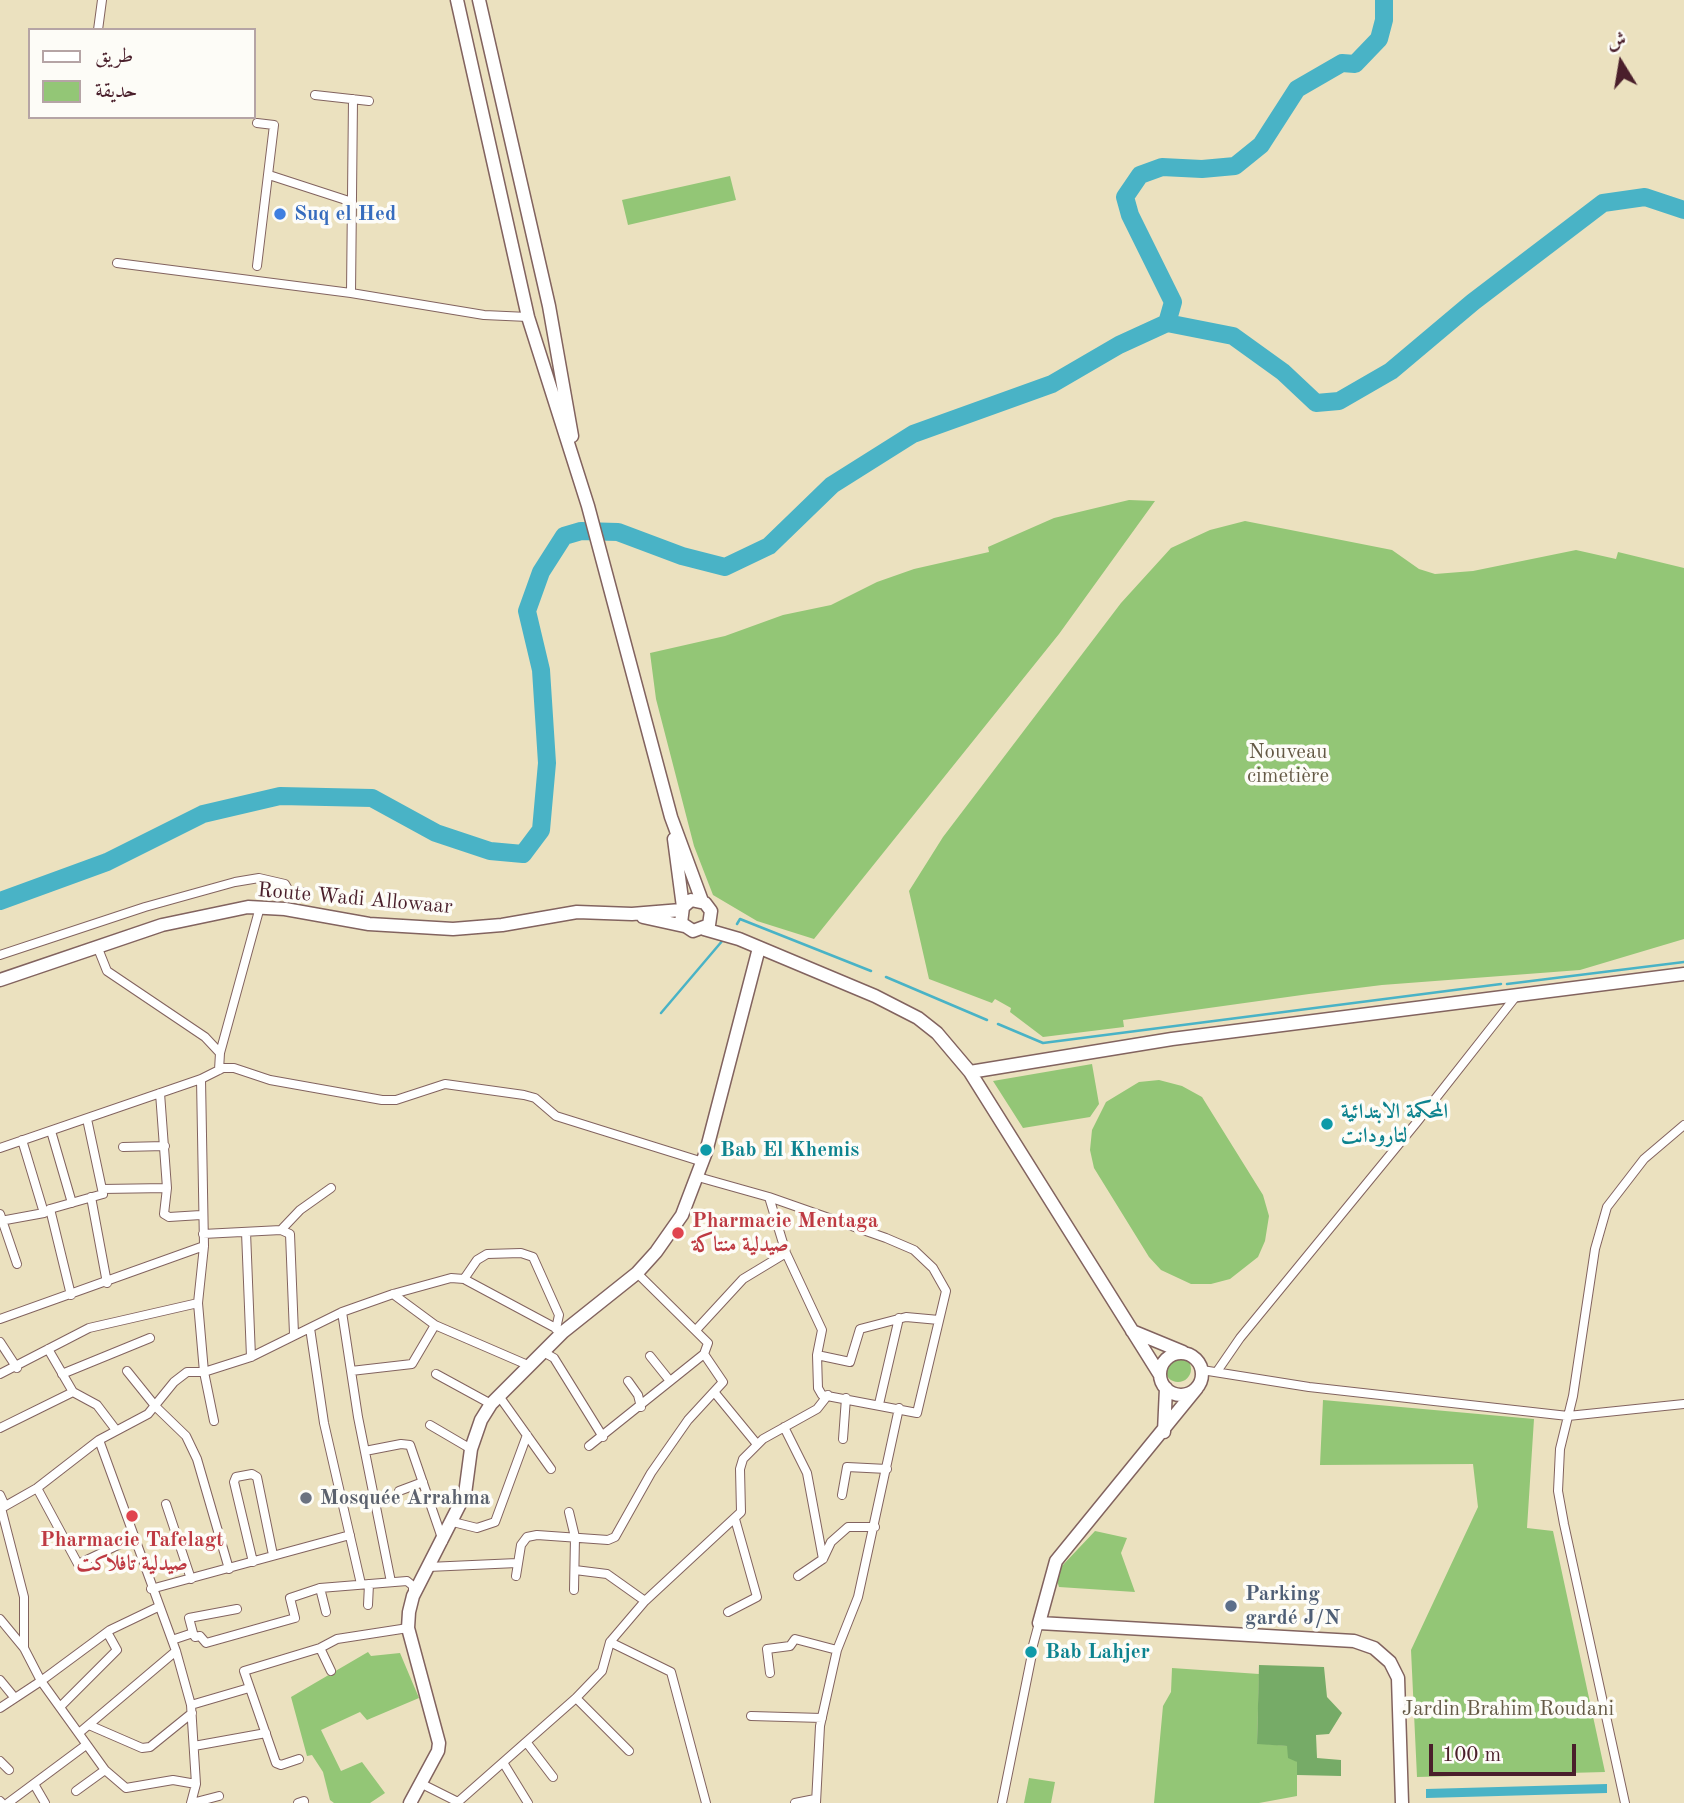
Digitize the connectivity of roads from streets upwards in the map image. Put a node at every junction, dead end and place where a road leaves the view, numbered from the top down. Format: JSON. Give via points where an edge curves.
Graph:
{"nodes":[{"id":1,"x":103,"y":0,"type":"edge"},
{"id":2,"x":457,"y":0,"type":"edge"},
{"id":3,"x":479,"y":0,"type":"edge"},
{"id":4,"x":98,"y":28,"type":"edge"},
{"id":5,"x":315,"y":94,"type":"dead end"},
{"id":6,"x":353,"y":99,"type":"junction"},
{"id":7,"x":369,"y":101,"type":"dead end"},
{"id":8,"x":257,"y":123,"type":"dead end"},
{"id":9,"x":269,"y":175,"type":"junction"},
{"id":10,"x":352,"y":202,"type":"junction"},
{"id":11,"x":117,"y":263,"type":"dead end"},
{"id":12,"x":257,"y":266,"type":"dead end"},
{"id":13,"x":351,"y":293,"type":"junction"},
{"id":14,"x":528,"y":317,"type":"junction"},
{"id":15,"x":574,"y":458,"type":"junction"},
{"id":16,"x":671,"y":817,"type":"junction"},
{"id":17,"x":307,"y":893,"type":"dead end"},
{"id":18,"x":702,"y":901,"type":"junction"},
{"id":19,"x":260,"y":907,"type":"junction"},
{"id":20,"x":682,"y":908,"type":"junction"},
{"id":21,"x":632,"y":914,"type":"junction"},
{"id":22,"x":712,"y":915,"type":"junction"},
{"id":23,"x":684,"y":926,"type":"junction"},
{"id":24,"x":704,"y":929,"type":"junction"},
{"id":25,"x":739,"y":939,"type":"junction"},
{"id":26,"x":97,"y":946,"type":"junction"},
{"id":27,"x":759,"y":948,"type":"junction"},
{"id":28,"x":0,"y":955,"type":"edge"},
{"id":29,"x":1684,"y":974,"type":"edge"},
{"id":30,"x":0,"y":980,"type":"edge"},
{"id":31,"x":1517,"y":995,"type":"junction"},
{"id":32,"x":220,"y":1053,"type":"junction"},
{"id":33,"x":219,"y":1070,"type":"junction"},
{"id":34,"x":970,"y":1072,"type":"junction"},
{"id":35,"x":201,"y":1079,"type":"junction"},
{"id":36,"x":160,"y":1093,"type":"junction"},
{"id":37,"x":87,"y":1119,"type":"junction"},
{"id":38,"x":1684,"y":1125,"type":"edge"},
{"id":39,"x":51,"y":1131,"type":"junction"},
{"id":40,"x":22,"y":1140,"type":"junction"},
{"id":41,"x":165,"y":1146,"type":"junction"},
{"id":42,"x":123,"y":1147,"type":"dead end"},
{"id":43,"x":0,"y":1148,"type":"edge"},
{"id":44,"x":705,"y":1154,"type":"junction"},
{"id":45,"x":698,"y":1177,"type":"junction"},
{"id":46,"x":166,"y":1188,"type":"junction"},
{"id":47,"x":331,"y":1188,"type":"dead end"},
{"id":48,"x":102,"y":1189,"type":"junction"},
{"id":49,"x":769,"y":1196,"type":"junction"},
{"id":50,"x":91,"y":1198,"type":"junction"},
{"id":51,"x":72,"y":1203,"type":"junction"},
{"id":52,"x":47,"y":1211,"type":"junction"},
{"id":53,"x":201,"y":1215,"type":"junction"},
{"id":54,"x":1,"y":1219,"type":"edge"},
{"id":55,"x":281,"y":1230,"type":"junction"},
{"id":56,"x":246,"y":1232,"type":"junction"},
{"id":57,"x":202,"y":1234,"type":"junction"},
{"id":58,"x":204,"y":1246,"type":"junction"},
{"id":59,"x":786,"y":1254,"type":"junction"},
{"id":60,"x":17,"y":1264,"type":"dead end"},
{"id":61,"x":637,"y":1273,"type":"junction"},
{"id":62,"x":464,"y":1279,"type":"junction"},
{"id":63,"x":107,"y":1283,"type":"junction"},
{"id":64,"x":393,"y":1294,"type":"junction"},
{"id":65,"x":71,"y":1295,"type":"junction"},
{"id":66,"x":198,"y":1303,"type":"junction"},
{"id":67,"x":342,"y":1312,"type":"junction"},
{"id":68,"x":899,"y":1318,"type":"junction"},
{"id":69,"x":0,"y":1319,"type":"edge"},
{"id":70,"x":939,"y":1320,"type":"junction"},
{"id":71,"x":435,"y":1325,"type":"junction"},
{"id":72,"x":310,"y":1328,"type":"junction"},
{"id":73,"x":696,"y":1330,"type":"junction"},
{"id":74,"x":559,"y":1331,"type":"junction"},
{"id":75,"x":1132,"y":1331,"type":"junction"},
{"id":76,"x":294,"y":1334,"type":"junction"},
{"id":77,"x":150,"y":1338,"type":"dead end"},
{"id":78,"x":0,"y":1342,"type":"edge"},
{"id":79,"x":48,"y":1349,"type":"junction"},
{"id":80,"x":545,"y":1353,"type":"junction"},
{"id":81,"x":704,"y":1354,"type":"junction"},
{"id":82,"x":1187,"y":1354,"type":"junction"},
{"id":83,"x":817,"y":1355,"type":"junction"},
{"id":84,"x":650,"y":1356,"type":"dead end"},
{"id":85,"x":251,"y":1357,"type":"junction"},
{"id":86,"x":530,"y":1366,"type":"junction"},
{"id":87,"x":17,"y":1368,"type":"junction"},
{"id":88,"x":1202,"y":1370,"type":"junction"},
{"id":89,"x":1218,"y":1370,"type":"junction"},
{"id":90,"x":127,"y":1371,"type":"dead end"},
{"id":91,"x":351,"y":1371,"type":"junction"},
{"id":92,"x":204,"y":1372,"type":"junction"},
{"id":93,"x":0,"y":1374,"type":"edge"},
{"id":94,"x":62,"y":1374,"type":"junction"},
{"id":95,"x":436,"y":1374,"type":"dead end"},
{"id":96,"x":1160,"y":1375,"type":"junction"},
{"id":97,"x":628,"y":1381,"type":"dead end"},
{"id":98,"x":670,"y":1381,"type":"junction"},
{"id":99,"x":1166,"y":1388,"type":"junction"},
{"id":100,"x":1197,"y":1388,"type":"junction"},
{"id":101,"x":73,"y":1392,"type":"junction"},
{"id":102,"x":715,"y":1393,"type":"junction"},
{"id":103,"x":828,"y":1395,"type":"junction"},
{"id":104,"x":846,"y":1398,"type":"junction"},
{"id":105,"x":495,"y":1400,"type":"junction"},
{"id":106,"x":879,"y":1404,"type":"junction"},
{"id":107,"x":1684,"y":1404,"type":"edge"},
{"id":108,"x":156,"y":1407,"type":"junction"},
{"id":109,"x":641,"y":1407,"type":"junction"},
{"id":110,"x":899,"y":1408,"type":"junction"},
{"id":111,"x":1568,"y":1416,"type":"junction"},
{"id":112,"x":214,"y":1421,"type":"dead end"},
{"id":113,"x":430,"y":1425,"type":"dead end"},
{"id":114,"x":784,"y":1427,"type":"junction"},
{"id":115,"x":0,"y":1428,"type":"edge"},
{"id":116,"x":116,"y":1430,"type":"junction"},
{"id":117,"x":1164,"y":1432,"type":"junction"},
{"id":118,"x":527,"y":1435,"type":"junction"},
{"id":119,"x":603,"y":1437,"type":"junction"},
{"id":120,"x":843,"y":1439,"type":"dead end"},
{"id":121,"x":99,"y":1440,"type":"junction"},
{"id":122,"x":756,"y":1443,"type":"junction"},
{"id":123,"x":589,"y":1447,"type":"dead end"},
{"id":124,"x":471,"y":1449,"type":"junction"},
{"id":125,"x":365,"y":1451,"type":"junction"},
{"id":126,"x":551,"y":1469,"type":"dead end"},
{"id":127,"x":887,"y":1469,"type":"junction"},
{"id":128,"x":423,"y":1482,"type":"junction"},
{"id":129,"x":37,"y":1488,"type":"junction"},
{"id":130,"x":398,"y":1491,"type":"dead end"},
{"id":131,"x":0,"y":1495,"type":"edge"},
{"id":132,"x":842,"y":1495,"type":"dead end"},
{"id":133,"x":166,"y":1504,"type":"dead end"},
{"id":134,"x":2,"y":1508,"type":"edge"},
{"id":135,"x":569,"y":1512,"type":"dead end"},
{"id":136,"x":735,"y":1519,"type":"junction"},
{"id":137,"x":453,"y":1522,"type":"junction"},
{"id":138,"x":875,"y":1527,"type":"junction"},
{"id":139,"x":350,"y":1535,"type":"junction"},
{"id":140,"x":575,"y":1537,"type":"junction"},
{"id":141,"x":133,"y":1538,"type":"junction"},
{"id":142,"x":443,"y":1542,"type":"junction"},
{"id":143,"x":273,"y":1555,"type":"junction"},
{"id":144,"x":823,"y":1559,"type":"junction"},
{"id":145,"x":253,"y":1562,"type":"junction"},
{"id":146,"x":517,"y":1563,"type":"junction"},
{"id":147,"x":428,"y":1567,"type":"junction"},
{"id":148,"x":229,"y":1569,"type":"junction"},
{"id":149,"x":575,"y":1570,"type":"junction"},
{"id":150,"x":516,"y":1576,"type":"dead end"},
{"id":151,"x":798,"y":1576,"type":"dead end"},
{"id":152,"x":191,"y":1578,"type":"junction"},
{"id":153,"x":391,"y":1582,"type":"junction"},
{"id":154,"x":365,"y":1584,"type":"junction"},
{"id":155,"x":320,"y":1588,"type":"junction"},
{"id":156,"x":151,"y":1589,"type":"junction"},
{"id":157,"x":574,"y":1590,"type":"dead end"},
{"id":158,"x":414,"y":1596,"type":"junction"},
{"id":159,"x":645,"y":1601,"type":"junction"},
{"id":160,"x":368,"y":1605,"type":"dead end"},
{"id":161,"x":158,"y":1607,"type":"junction"},
{"id":162,"x":237,"y":1609,"type":"dead end"},
{"id":163,"x":326,"y":1612,"type":"dead end"},
{"id":164,"x":728,"y":1612,"type":"dead end"},
{"id":165,"x":0,"y":1619,"type":"edge"},
{"id":166,"x":1039,"y":1623,"type":"junction"},
{"id":167,"x":408,"y":1628,"type":"junction"},
{"id":168,"x":107,"y":1632,"type":"junction"},
{"id":169,"x":193,"y":1633,"type":"junction"},
{"id":170,"x":172,"y":1640,"type":"junction"},
{"id":171,"x":610,"y":1642,"type":"junction"},
{"id":172,"x":24,"y":1648,"type":"junction"},
{"id":173,"x":320,"y":1648,"type":"junction"},
{"id":174,"x":836,"y":1650,"type":"junction"},
{"id":175,"x":176,"y":1651,"type":"junction"},
{"id":176,"x":331,"y":1671,"type":"dead end"},
{"id":177,"x":770,"y":1673,"type":"dead end"},
{"id":178,"x":0,"y":1680,"type":"edge"},
{"id":179,"x":41,"y":1681,"type":"junction"},
{"id":180,"x":249,"y":1689,"type":"junction"},
{"id":181,"x":14,"y":1697,"type":"junction"},
{"id":182,"x":576,"y":1698,"type":"junction"},
{"id":183,"x":60,"y":1707,"type":"junction"},
{"id":184,"x":0,"y":1708,"type":"edge"},
{"id":185,"x":191,"y":1709,"type":"junction"},
{"id":186,"x":751,"y":1716,"type":"dead end"},
{"id":187,"x":822,"y":1718,"type":"junction"},
{"id":188,"x":89,"y":1726,"type":"junction"},
{"id":189,"x":79,"y":1733,"type":"junction"},
{"id":190,"x":265,"y":1733,"type":"junction"},
{"id":191,"x":527,"y":1743,"type":"junction"},
{"id":192,"x":86,"y":1745,"type":"junction"},
{"id":193,"x":194,"y":1746,"type":"junction"},
{"id":194,"x":629,"y":1751,"type":"dead end"},
{"id":195,"x":299,"y":1759,"type":"dead end"},
{"id":196,"x":0,"y":1761,"type":"edge"},
{"id":197,"x":504,"y":1764,"type":"junction"},
{"id":198,"x":9,"y":1770,"type":"dead end"},
{"id":199,"x":104,"y":1770,"type":"junction"},
{"id":200,"x":553,"y":1777,"type":"dead end"},
{"id":201,"x":34,"y":1784,"type":"junction"},
{"id":202,"x":196,"y":1784,"type":"junction"},
{"id":203,"x":422,"y":1784,"type":"junction"},
{"id":204,"x":76,"y":1791,"type":"dead end"},
{"id":205,"x":219,"y":1796,"type":"dead end"},
{"id":206,"x":816,"y":1801,"type":"edge"},
{"id":207,"x":458,"y":1802,"type":"edge"},
{"id":208,"x":8,"y":1803,"type":"edge"},
{"id":209,"x":46,"y":1803,"type":"edge"},
{"id":210,"x":191,"y":1803,"type":"edge"},
{"id":211,"x":410,"y":1803,"type":"edge"},
{"id":212,"x":528,"y":1803,"type":"edge"},
{"id":213,"x":706,"y":1803,"type":"edge"},
{"id":214,"x":795,"y":1803,"type":"edge"},
{"id":215,"x":1002,"y":1803,"type":"edge"},
{"id":216,"x":1402,"y":1803,"type":"edge"},
{"id":217,"x":1625,"y":1803,"type":"edge"}],
"edges":[{"from":1,"to":4,"type":"street"},
{"from":2,"to":14,"type":"street"},
{"from":3,"to":15,"type":"street","via":[[549,306]]},
{"from":5,"to":6,"type":"street"},
{"from":6,"to":7,"type":"street"},
{"from":6,"to":10,"type":"street"},
{"from":8,"to":9,"type":"street","via":[[274,125]]},
{"from":9,"to":10,"type":"street"},
{"from":9,"to":12,"type":"street"},
{"from":10,"to":13,"type":"street"},
{"from":11,"to":13,"type":"street"},
{"from":13,"to":14,"type":"street","via":[[484,315]]},
{"from":14,"to":15,"type":"street"},
{"from":15,"to":16,"type":"street"},
{"from":16,"to":18,"type":"street"},
{"from":16,"to":20,"type":"street"},
{"from":17,"to":28,"type":"street","via":[[259,878],[235,882]]},
{"from":18,"to":20,"type":"street","via":[[691,900]]},
{"from":18,"to":22,"type":"street"},
{"from":19,"to":21,"type":"street","name":"Route Wadi Allowaar","via":[[369,924],[453,929],[577,912]]},
{"from":19,"to":26,"type":"street","name":"Route Wadi Allowaar","via":[[198,915]]},
{"from":19,"to":32,"type":"street"},
{"from":20,"to":21,"type":"street","name":"Route Wadi Allowaar"},
{"from":20,"to":23,"type":"street"},
{"from":21,"to":23,"type":"street","name":"Route Wadi Allowaar"},
{"from":22,"to":24,"type":"street"},
{"from":22,"to":25,"type":"street"},
{"from":23,"to":24,"type":"street","via":[[693,931]]},
{"from":24,"to":25,"type":"street"},
{"from":25,"to":27,"type":"street"},
{"from":26,"to":30,"type":"street","name":"Route Wadi Allowaar"},
{"from":26,"to":32,"type":"street","via":[[107,971],[205,1037]]},
{"from":27,"to":34,"type":"street","via":[[918,1018],[952,1047]]},
{"from":27,"to":44,"type":"street"},
{"from":29,"to":31,"type":"street"},
{"from":31,"to":34,"type":"street","via":[[1172,1039]]},
{"from":31,"to":89,"type":"street"},
{"from":32,"to":33,"type":"street"},
{"from":33,"to":35,"type":"street"},
{"from":33,"to":44,"type":"street","via":[[234,1068],[270,1080],[390,1100],[445,1084],[524,1095],[535,1098],[556,1116]]},
{"from":34,"to":75,"type":"street"},
{"from":35,"to":36,"type":"street"},
{"from":35,"to":53,"type":"street"},
{"from":36,"to":37,"type":"street"},
{"from":36,"to":41,"type":"street"},
{"from":37,"to":39,"type":"street"},
{"from":37,"to":48,"type":"street"},
{"from":38,"to":111,"type":"street","via":[[1644,1159],[1608,1207],[1595,1249]]},
{"from":39,"to":40,"type":"street"},
{"from":39,"to":51,"type":"street"},
{"from":40,"to":43,"type":"street"},
{"from":40,"to":52,"type":"street"},
{"from":41,"to":42,"type":"street"},
{"from":41,"to":46,"type":"street"},
{"from":44,"to":45,"type":"street"},
{"from":45,"to":49,"type":"street"},
{"from":45,"to":61,"type":"street","via":[[682,1215]]},
{"from":46,"to":48,"type":"street"},
{"from":46,"to":53,"type":"street","via":[[165,1216]]},
{"from":47,"to":55,"type":"street"},
{"from":48,"to":50,"type":"street","via":[[103,1194]]},
{"from":49,"to":59,"type":"street"},
{"from":49,"to":70,"type":"street","via":[[886,1238],[922,1256],[946,1291]]},
{"from":50,"to":51,"type":"street"},
{"from":50,"to":63,"type":"street"},
{"from":51,"to":52,"type":"street"},
{"from":52,"to":54,"type":"street"},
{"from":52,"to":65,"type":"street"},
{"from":53,"to":57,"type":"street"},
{"from":54,"to":60,"type":"street"},
{"from":55,"to":56,"type":"street"},
{"from":55,"to":76,"type":"street","via":[[290,1234]]},
{"from":56,"to":57,"type":"street"},
{"from":56,"to":85,"type":"street"},
{"from":57,"to":58,"type":"street"},
{"from":58,"to":63,"type":"street"},
{"from":58,"to":66,"type":"street"},
{"from":59,"to":73,"type":"street","via":[[743,1279]]},
{"from":59,"to":83,"type":"street","via":[[821,1327]]},
{"from":61,"to":73,"type":"street"},
{"from":61,"to":74,"type":"street"},
{"from":62,"to":64,"type":"street","via":[[451,1278]]},
{"from":62,"to":74,"type":"street"},
{"from":62,"to":74,"type":"street","via":[[487,1254],[533,1257],[559,1315]]},
{"from":63,"to":65,"type":"street"},
{"from":64,"to":67,"type":"street"},
{"from":64,"to":71,"type":"street"},
{"from":65,"to":69,"type":"street"},
{"from":66,"to":79,"type":"street","via":[[99,1325]]},
{"from":66,"to":92,"type":"street"},
{"from":67,"to":72,"type":"street"},
{"from":67,"to":91,"type":"street"},
{"from":68,"to":70,"type":"street"},
{"from":68,"to":83,"type":"street","via":[[859,1329],[849,1362]]},
{"from":68,"to":106,"type":"street"},
{"from":70,"to":110,"type":"street","via":[[917,1413]]},
{"from":71,"to":86,"type":"street"},
{"from":71,"to":91,"type":"street","via":[[412,1364]]},
{"from":72,"to":76,"type":"street"},
{"from":72,"to":139,"type":"street","via":[[324,1423]]},
{"from":73,"to":81,"type":"street","via":[[708,1343]]},
{"from":74,"to":80,"type":"street"},
{"from":75,"to":82,"type":"street"},
{"from":75,"to":96,"type":"street"},
{"from":76,"to":85,"type":"street"},
{"from":77,"to":94,"type":"street"},
{"from":78,"to":87,"type":"street"},
{"from":79,"to":87,"type":"street"},
{"from":79,"to":94,"type":"street"},
{"from":80,"to":86,"type":"street"},
{"from":80,"to":119,"type":"street","via":[[554,1359]]},
{"from":81,"to":98,"type":"street"},
{"from":81,"to":102,"type":"street","via":[[723,1382]]},
{"from":82,"to":88,"type":"street"},
{"from":82,"to":96,"type":"street","via":[[1171,1356]]},
{"from":83,"to":103,"type":"street","via":[[818,1388]]},
{"from":84,"to":98,"type":"street"},
{"from":85,"to":92,"type":"street"},
{"from":86,"to":105,"type":"street"},
{"from":87,"to":93,"type":"street"},
{"from":88,"to":89,"type":"street"},
{"from":88,"to":100,"type":"street"},
{"from":89,"to":111,"type":"street","via":[[1309,1387]]},
{"from":90,"to":108,"type":"street"},
{"from":91,"to":125,"type":"street"},
{"from":92,"to":108,"type":"street","via":[[180,1377]]},
{"from":92,"to":112,"type":"street"},
{"from":94,"to":101,"type":"street"},
{"from":95,"to":105,"type":"street"},
{"from":96,"to":99,"type":"street"},
{"from":97,"to":109,"type":"street"},
{"from":98,"to":109,"type":"street"},
{"from":99,"to":100,"type":"street","via":[[1182,1395]]},
{"from":99,"to":117,"type":"street"},
{"from":100,"to":117,"type":"street"},
{"from":101,"to":115,"type":"street"},
{"from":101,"to":116,"type":"street","via":[[97,1405]]},
{"from":102,"to":122,"type":"street"},
{"from":102,"to":140,"type":"street","via":[[673,1441],[615,1537]]},
{"from":103,"to":104,"type":"street"},
{"from":103,"to":114,"type":"street","via":[[817,1409]]},
{"from":104,"to":106,"type":"street"},
{"from":104,"to":120,"type":"street"},
{"from":105,"to":118,"type":"street"},
{"from":105,"to":124,"type":"street"},
{"from":106,"to":110,"type":"street"},
{"from":107,"to":111,"type":"street"},
{"from":108,"to":116,"type":"street"},
{"from":108,"to":148,"type":"street","via":[[186,1436],[197,1459]]},
{"from":109,"to":119,"type":"street"},
{"from":110,"to":127,"type":"street"},
{"from":111,"to":217,"type":"street","via":[[1560,1449],[1558,1491]]},
{"from":113,"to":124,"type":"street"},
{"from":114,"to":122,"type":"street"},
{"from":114,"to":144,"type":"street","via":[[807,1473]]},
{"from":116,"to":121,"type":"street"},
{"from":117,"to":166,"type":"street","via":[[1056,1561]]},
{"from":118,"to":126,"type":"street"},
{"from":118,"to":137,"type":"street","via":[[495,1522],[477,1528]]},
{"from":119,"to":123,"type":"street"},
{"from":121,"to":129,"type":"street"},
{"from":121,"to":141,"type":"street"},
{"from":122,"to":136,"type":"street","via":[[741,1464],[743,1504]]},
{"from":124,"to":137,"type":"street","via":[[466,1494]]},
{"from":125,"to":128,"type":"street","via":[[407,1443]]},
{"from":125,"to":153,"type":"street"},
{"from":127,"to":132,"type":"street","via":[[847,1467]]},
{"from":127,"to":138,"type":"street"},
{"from":128,"to":130,"type":"street"},
{"from":128,"to":142,"type":"street"},
{"from":129,"to":134,"type":"street"},
{"from":129,"to":141,"type":"street","via":[[75,1563],[84,1564]]},
{"from":131,"to":134,"type":"street"},
{"from":133,"to":152,"type":"street"},
{"from":134,"to":172,"type":"street","via":[[22,1587]]},
{"from":135,"to":140,"type":"street"},
{"from":136,"to":159,"type":"street"},
{"from":136,"to":164,"type":"street","via":[[757,1597]]},
{"from":137,"to":142,"type":"street"},
{"from":138,"to":144,"type":"street","via":[[848,1527],[831,1542]]},
{"from":138,"to":174,"type":"street","via":[[858,1597]]},
{"from":139,"to":143,"type":"street"},
{"from":139,"to":154,"type":"street"},
{"from":140,"to":146,"type":"street","via":[[527,1537]]},
{"from":140,"to":149,"type":"street"},
{"from":141,"to":156,"type":"street"},
{"from":142,"to":147,"type":"street"},
{"from":143,"to":145,"type":"street"},
{"from":143,"to":145,"type":"street","via":[[257,1477],[236,1477]]},
{"from":144,"to":151,"type":"street"},
{"from":145,"to":148,"type":"street"},
{"from":146,"to":147,"type":"street"},
{"from":146,"to":150,"type":"street"},
{"from":147,"to":158,"type":"street"},
{"from":148,"to":152,"type":"street"},
{"from":149,"to":157,"type":"street"},
{"from":149,"to":159,"type":"street","via":[[607,1574]]},
{"from":152,"to":156,"type":"street"},
{"from":153,"to":154,"type":"street"},
{"from":153,"to":158,"type":"street","via":[[407,1581]]},
{"from":154,"to":155,"type":"street"},
{"from":154,"to":160,"type":"street"},
{"from":155,"to":163,"type":"street"},
{"from":155,"to":169,"type":"street","via":[[290,1598],[295,1618],[206,1643]]},
{"from":156,"to":161,"type":"street"},
{"from":158,"to":167,"type":"street"},
{"from":159,"to":171,"type":"street"},
{"from":161,"to":168,"type":"street"},
{"from":161,"to":170,"type":"street"},
{"from":162,"to":169,"type":"street","via":[[189,1618]]},
{"from":165,"to":172,"type":"street"},
{"from":166,"to":215,"type":"street"},
{"from":166,"to":216,"type":"street","via":[[1354,1641],[1374,1648],[1391,1662],[1398,1678]]},
{"from":167,"to":173,"type":"street","via":[[337,1639]]},
{"from":167,"to":203,"type":"street","via":[[439,1743]]},
{"from":168,"to":179,"type":"street"},
{"from":168,"to":183,"type":"street","via":[[117,1650]]},
{"from":169,"to":170,"type":"street"},
{"from":170,"to":175,"type":"street"},
{"from":171,"to":182,"type":"street","via":[[601,1671]]},
{"from":171,"to":213,"type":"street","via":[[671,1672]]},
{"from":172,"to":179,"type":"street"},
{"from":173,"to":176,"type":"street"},
{"from":173,"to":180,"type":"street","via":[[245,1670]]},
{"from":174,"to":177,"type":"street","via":[[795,1639],[790,1646],[767,1649]]},
{"from":174,"to":187,"type":"street"},
{"from":175,"to":185,"type":"street"},
{"from":175,"to":188,"type":"street"},
{"from":178,"to":181,"type":"street"},
{"from":179,"to":181,"type":"street"},
{"from":179,"to":183,"type":"street"},
{"from":180,"to":185,"type":"street"},
{"from":180,"to":190,"type":"street"},
{"from":181,"to":184,"type":"street"},
{"from":182,"to":191,"type":"street"},
{"from":182,"to":194,"type":"street"},
{"from":183,"to":189,"type":"street"},
{"from":185,"to":188,"type":"street","via":[[149,1747]]},
{"from":185,"to":193,"type":"street"},
{"from":186,"to":187,"type":"street"},
{"from":187,"to":206,"type":"street"},
{"from":188,"to":189,"type":"street"},
{"from":189,"to":192,"type":"street"},
{"from":190,"to":193,"type":"street"},
{"from":190,"to":195,"type":"street","via":[[277,1765]]},
{"from":191,"to":197,"type":"street"},
{"from":191,"to":200,"type":"street"},
{"from":192,"to":199,"type":"street"},
{"from":192,"to":201,"type":"street"},
{"from":193,"to":202,"type":"street"},
{"from":196,"to":198,"type":"street"},
{"from":197,"to":207,"type":"street"},
{"from":197,"to":212,"type":"street"},
{"from":199,"to":202,"type":"street","via":[[127,1788],[173,1780]]},
{"from":199,"to":204,"type":"street"},
{"from":201,"to":208,"type":"street"},
{"from":201,"to":209,"type":"street"},
{"from":202,"to":210,"type":"street"},
{"from":203,"to":207,"type":"street"},
{"from":203,"to":211,"type":"street"},
{"from":205,"to":210,"type":"street"},
{"from":206,"to":214,"type":"street"}]}
